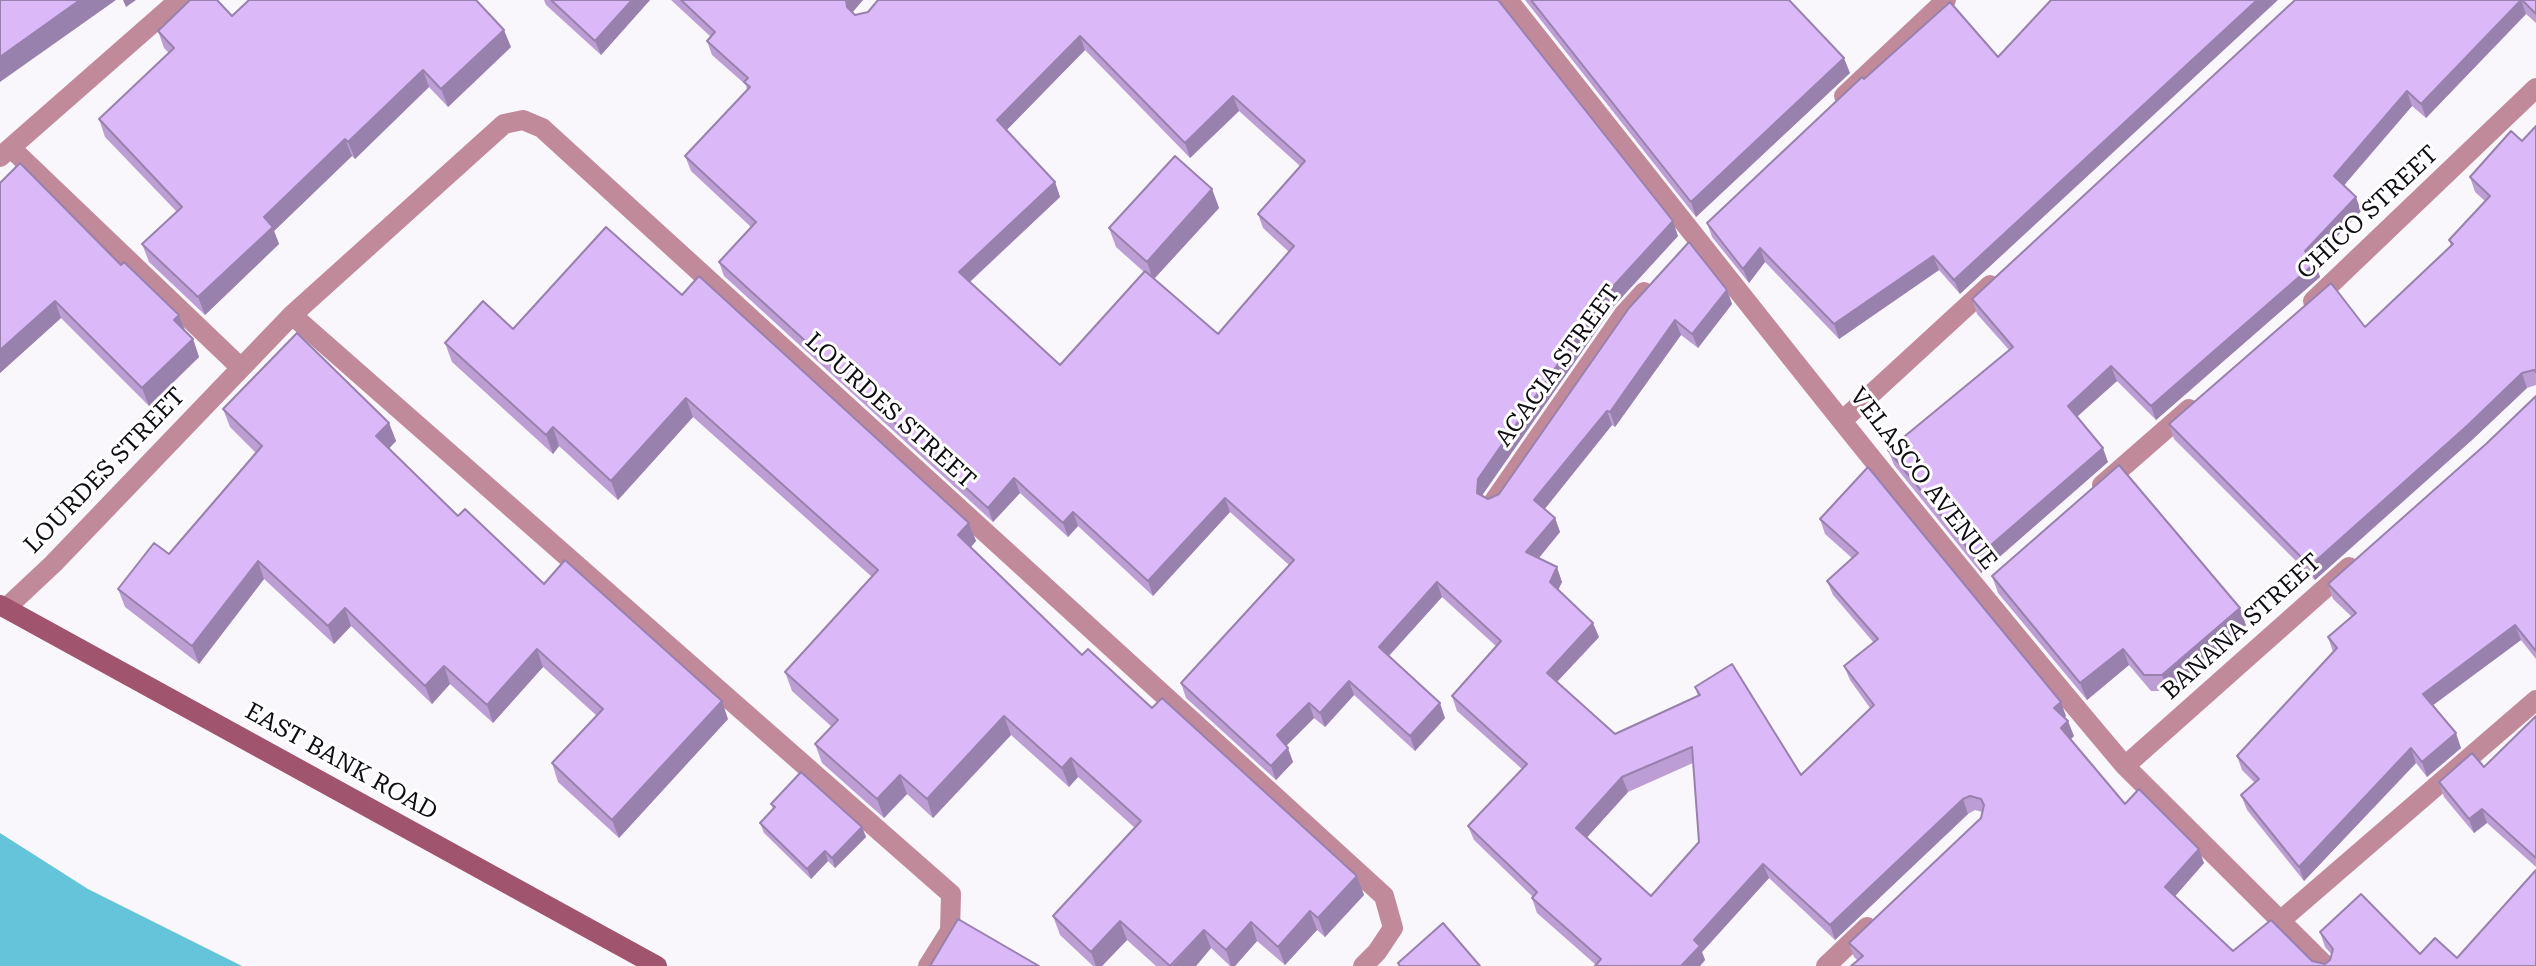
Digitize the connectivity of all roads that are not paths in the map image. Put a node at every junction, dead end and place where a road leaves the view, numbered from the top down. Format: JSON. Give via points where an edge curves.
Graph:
{"nodes":[{"id":1,"x":179,"y":0,"type":"edge"},
{"id":2,"x":1508,"y":0,"type":"edge"},
{"id":3,"x":1946,"y":0,"type":"edge"},
{"id":4,"x":2536,"y":88,"type":"edge"},
{"id":5,"x":1832,"y":107,"type":"edge"},
{"id":6,"x":6,"y":152,"type":"edge"},
{"id":7,"x":2006,"y":271,"type":"edge"},
{"id":8,"x":1654,"y":280,"type":"edge"},
{"id":9,"x":292,"y":315,"type":"junction"},
{"id":10,"x":2295,"y":317,"type":"edge"},
{"id":11,"x":240,"y":367,"type":"junction"},
{"id":12,"x":2201,"y":398,"type":"edge"},
{"id":13,"x":1843,"y":420,"type":"junction"},
{"id":14,"x":2084,"y":500,"type":"edge"},
{"id":15,"x":1494,"y":501,"type":"edge"},
{"id":16,"x":2363,"y":555,"type":"edge"},
{"id":17,"x":3,"y":606,"type":"edge"},
{"id":18,"x":2536,"y":700,"type":"edge"},
{"id":19,"x":2125,"y":766,"type":"junction"},
{"id":20,"x":1884,"y":911,"type":"edge"},
{"id":21,"x":2280,"y":921,"type":"junction"},
{"id":22,"x":657,"y":966,"type":"edge"},
{"id":23,"x":928,"y":966,"type":"edge"},
{"id":24,"x":1363,"y":966,"type":"edge"},
{"id":25,"x":1826,"y":966,"type":"edge"},
{"id":26,"x":2326,"y":966,"type":"edge"}],
"edges":[{"from":1,"to":6,"type":"street"},
{"from":2,"to":13,"type":"street","name":"VELASCO AVENUE"},
{"from":3,"to":5,"type":"street"},
{"from":4,"to":10,"type":"street","name":"CHICO STREET"},
{"from":6,"to":11,"type":"street"},
{"from":7,"to":13,"type":"street"},
{"from":8,"to":15,"type":"street","name":"ACACIA STREET","via":[[1624,314]]},
{"from":9,"to":11,"type":"street","name":"LOURDES STREET"},
{"from":9,"to":23,"type":"street","via":[[951,894],[950,931]]},
{"from":9,"to":24,"type":"street","name":"LOURDES STREET","via":[[504,124],[523,120],[542,128],[1384,896],[1393,928]]},
{"from":11,"to":17,"type":"street","name":"LOURDES STREET","via":[[53,564]]},
{"from":12,"to":14,"type":"street"},
{"from":13,"to":19,"type":"street","name":"VELASCO AVENUE","via":[[1985,587]]},
{"from":16,"to":19,"type":"street","name":"BANANA STREET"},
{"from":17,"to":22,"type":"main road","name":"EAST BANK ROAD"},
{"from":18,"to":21,"type":"street"},
{"from":19,"to":21,"type":"street","name":"VELASCO AVENUE"},
{"from":20,"to":25,"type":"street"},
{"from":21,"to":26,"type":"street","name":"VELASCO AVENUE"}]}
